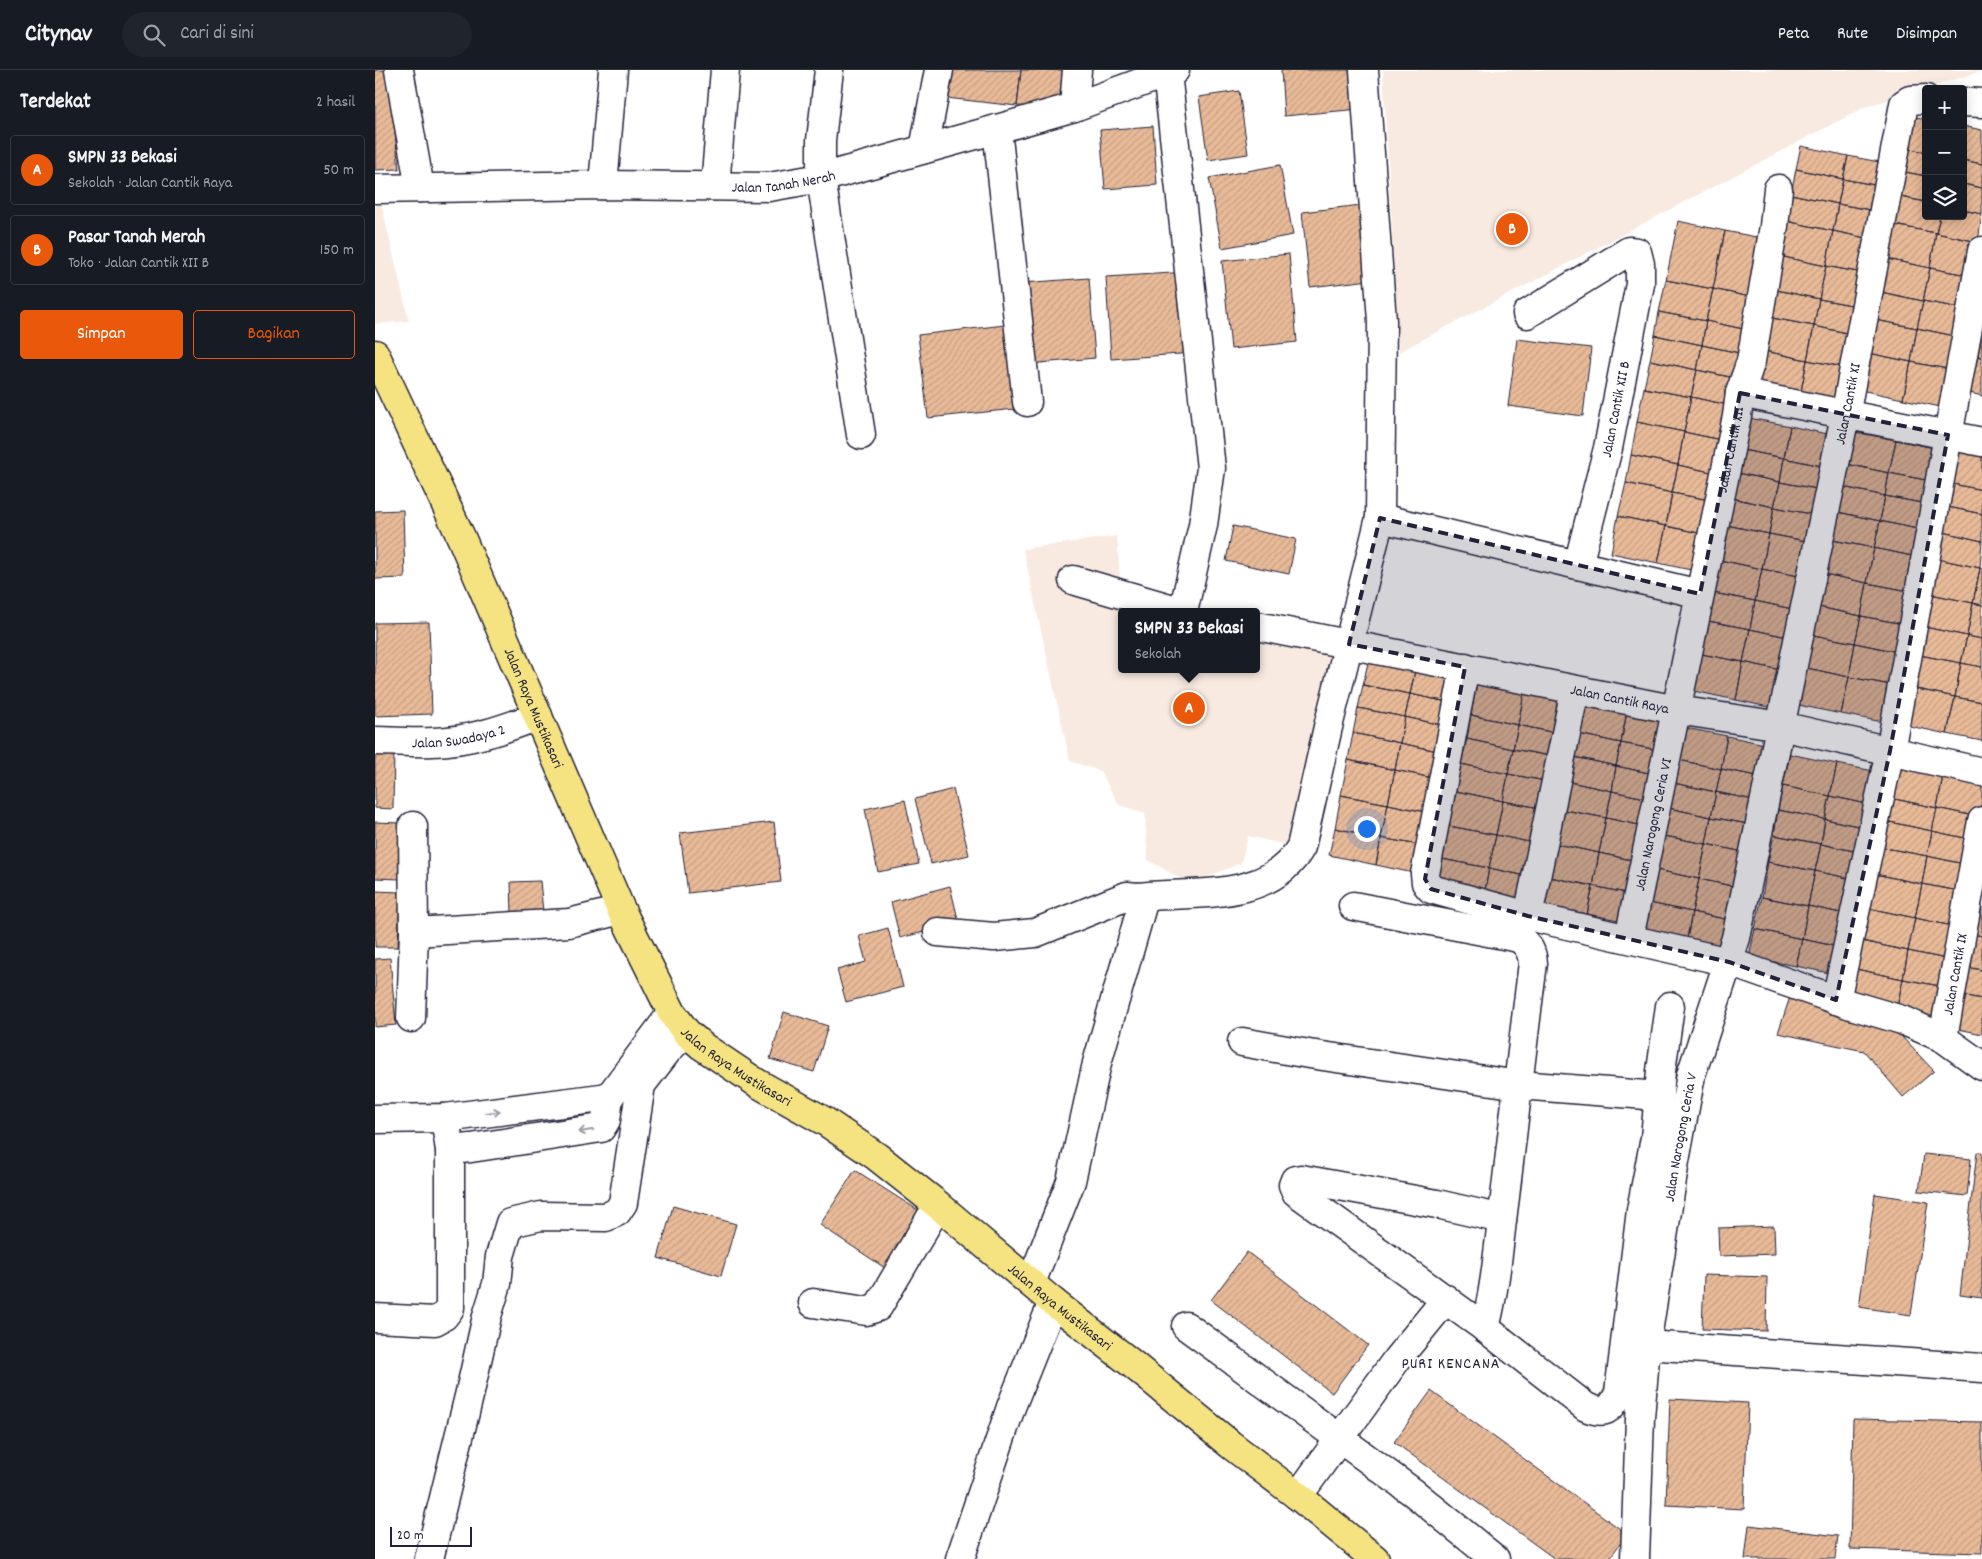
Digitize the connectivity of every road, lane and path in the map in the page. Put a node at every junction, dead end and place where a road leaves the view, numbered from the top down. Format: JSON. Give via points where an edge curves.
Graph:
{"nodes":[{"id":1,"x":399,"y":70,"type":"edge"},
{"id":2,"x":613,"y":70,"type":"edge"},
{"id":3,"x":725,"y":70,"type":"edge"},
{"id":4,"x":829,"y":70,"type":"edge"},
{"id":5,"x":939,"y":70,"type":"edge"},
{"id":6,"x":1077,"y":70,"type":"edge"},
{"id":7,"x":1364,"y":70,"type":"edge"},
{"id":8,"x":1171,"y":71,"type":"edge"},
{"id":9,"x":1922,"y":99,"type":"edge"},
{"id":10,"x":1967,"y":102,"type":"edge"},
{"id":11,"x":1982,"y":103,"type":"edge"},
{"id":12,"x":1074,"y":107,"type":"junction"},
{"id":13,"x":997,"y":129,"type":"junction"},
{"id":14,"x":924,"y":149,"type":"junction"},
{"id":15,"x":821,"y":178,"type":"junction"},
{"id":16,"x":603,"y":185,"type":"junction"},
{"id":17,"x":715,"y":186,"type":"junction"},
{"id":18,"x":420,"y":188,"type":"junction"},
{"id":19,"x":375,"y":189,"type":"edge"},
{"id":20,"x":1778,"y":190,"type":"dead end"},
{"id":21,"x":1982,"y":252,"type":"edge"},
{"id":22,"x":1527,"y":314,"type":"dead end"},
{"id":23,"x":375,"y":354,"type":"edge"},
{"id":24,"x":1740,"y":393,"type":"junction"},
{"id":25,"x":1027,"y":402,"type":"dead end"},
{"id":26,"x":1845,"y":416,"type":"junction"},
{"id":27,"x":861,"y":435,"type":"dead end"},
{"id":28,"x":1948,"y":435,"type":"junction"},
{"id":29,"x":1982,"y":442,"type":"edge"},
{"id":30,"x":1380,"y":518,"type":"junction"},
{"id":31,"x":1578,"y":564,"type":"junction"},
{"id":32,"x":1073,"y":580,"type":"dead end"},
{"id":33,"x":1700,"y":594,"type":"junction"},
{"id":34,"x":1169,"y":608,"type":"edge"},
{"id":35,"x":1184,"y":608,"type":"edge"},
{"id":36,"x":1260,"y":627,"type":"edge"},
{"id":37,"x":1349,"y":644,"type":"junction"},
{"id":38,"x":1465,"y":667,"type":"junction"},
{"id":39,"x":1575,"y":690,"type":"junction"},
{"id":40,"x":1677,"y":710,"type":"junction"},
{"id":41,"x":538,"y":716,"type":"junction"},
{"id":42,"x":1781,"y":726,"type":"junction"},
{"id":43,"x":375,"y":741,"type":"edge"},
{"id":44,"x":1890,"y":751,"type":"junction"},
{"id":45,"x":1982,"y":772,"type":"edge"},
{"id":46,"x":1982,"y":821,"type":"edge"},
{"id":47,"x":413,"y":826,"type":"dead end"},
{"id":48,"x":1137,"y":897,"type":"junction"},
{"id":49,"x":1353,"y":906,"type":"dead end"},
{"id":50,"x":621,"y":910,"type":"junction"},
{"id":51,"x":1528,"y":916,"type":"junction"},
{"id":52,"x":414,"y":932,"type":"junction"},
{"id":53,"x":938,"y":932,"type":"dead end"},
{"id":54,"x":1629,"y":938,"type":"junction"},
{"id":55,"x":1729,"y":962,"type":"junction"},
{"id":56,"x":1836,"y":1000,"type":"junction"},
{"id":57,"x":1670,"y":1006,"type":"dead end"},
{"id":58,"x":411,"y":1018,"type":"dead end"},
{"id":59,"x":679,"y":1022,"type":"junction"},
{"id":60,"x":1943,"y":1038,"type":"junction"},
{"id":61,"x":1242,"y":1042,"type":"dead end"},
{"id":62,"x":1982,"y":1066,"type":"edge"},
{"id":63,"x":1519,"y":1085,"type":"junction"},
{"id":64,"x":609,"y":1096,"type":"junction"},
{"id":65,"x":1659,"y":1096,"type":"junction"},
{"id":66,"x":445,"y":1118,"type":"junction"},
{"id":67,"x":375,"y":1119,"type":"edge"},
{"id":68,"x":450,"y":1150,"type":"junction"},
{"id":69,"x":938,"y":1204,"type":"junction"},
{"id":70,"x":1502,"y":1218,"type":"junction"},
{"id":71,"x":1031,"y":1283,"type":"junction"},
{"id":72,"x":1446,"y":1299,"type":"junction"},
{"id":73,"x":1053,"y":1302,"type":"junction"},
{"id":74,"x":813,"y":1303,"type":"dead end"},
{"id":75,"x":375,"y":1318,"type":"edge"},
{"id":76,"x":1186,"y":1326,"type":"dead end"},
{"id":77,"x":1485,"y":1328,"type":"junction"},
{"id":78,"x":1646,"y":1345,"type":"junction"},
{"id":79,"x":1982,"y":1368,"type":"edge"},
{"id":80,"x":1340,"y":1438,"type":"junction"},
{"id":81,"x":1298,"y":1496,"type":"junction"},
{"id":82,"x":429,"y":1559,"type":"edge"},
{"id":83,"x":960,"y":1559,"type":"edge"},
{"id":84,"x":1374,"y":1559,"type":"edge"},
{"id":85,"x":1495,"y":1559,"type":"edge"},
{"id":86,"x":1635,"y":1559,"type":"edge"}],
"edges":[{"from":1,"to":18,"type":"street"},
{"from":2,"to":16,"type":"street"},
{"from":3,"to":17,"type":"street"},
{"from":4,"to":15,"type":"street","via":[[821,140]]},
{"from":5,"to":14,"type":"street"},
{"from":6,"to":12,"type":"street"},
{"from":7,"to":30,"type":"street","via":[[1382,321]]},
{"from":8,"to":12,"type":"street","name":"Jalan Tanah Nerah"},
{"from":8,"to":35,"type":"street","via":[[1211,468],[1203,525]]},
{"from":9,"to":26,"type":"street","name":"Jalan Cantik XI","via":[[1904,104]]},
{"from":10,"to":11,"type":"street"},
{"from":12,"to":13,"type":"street","name":"Jalan Tanah Nerah"},
{"from":13,"to":14,"type":"street","name":"Jalan Tanah Nerah"},
{"from":13,"to":25,"type":"street"},
{"from":14,"to":15,"type":"street","name":"Jalan Tanah Nerah"},
{"from":15,"to":17,"type":"street","name":"Jalan Tanah Nerah","via":[[769,187]]},
{"from":15,"to":27,"type":"street"},
{"from":16,"to":17,"type":"street","name":"Jalan Tanah Nerah"},
{"from":16,"to":18,"type":"street","name":"Jalan Tanah Nerah"},
{"from":18,"to":19,"type":"street","name":"Jalan Tanah Nerah"},
{"from":20,"to":24,"type":"street","name":"Jalan Cantik XII","via":[[1751,362]]},
{"from":21,"to":28,"type":"street"},
{"from":22,"to":31,"type":"street","name":"Jalan Cantik XII B","via":[[1629,251],[1637,252],[1640,284],[1608,448]]},
{"from":23,"to":41,"type":"main road","name":"Jalan Raya Mustikasari","via":[[461,537]]},
{"from":24,"to":26,"type":"street"},
{"from":24,"to":33,"type":"street","name":"Jalan Cantik XII"},
{"from":26,"to":28,"type":"street"},
{"from":26,"to":42,"type":"street","name":"Jalan Cantik XI"},
{"from":28,"to":29,"type":"street"},
{"from":28,"to":44,"type":"street"},
{"from":30,"to":31,"type":"street"},
{"from":30,"to":37,"type":"street"},
{"from":31,"to":33,"type":"street"},
{"from":32,"to":34,"type":"street"},
{"from":33,"to":40,"type":"street","name":"Jalan Cantik XII"},
{"from":36,"to":37,"type":"street","name":"Jalan Cantik Raya"},
{"from":37,"to":38,"type":"street","name":"Jalan Cantik Raya"},
{"from":37,"to":48,"type":"street","via":[[1301,847],[1296,856],[1276,874],[1247,887]]},
{"from":38,"to":39,"type":"street","name":"Jalan Cantik Raya"},
{"from":38,"to":51,"type":"street","via":[[1425,879],[1431,888]]},
{"from":39,"to":40,"type":"street","name":"Jalan Cantik Raya"},
{"from":39,"to":51,"type":"street"},
{"from":40,"to":42,"type":"street","name":"Jalan Cantik Raya"},
{"from":40,"to":54,"type":"street","name":"Jalan Narogong Ceria VI"},
{"from":41,"to":43,"type":"street","name":"Jalan Swadaya 2","via":[[466,738],[433,742]]},
{"from":41,"to":50,"type":"main road","name":"Jalan Raya Mustikasari"},
{"from":42,"to":44,"type":"street","name":"Jalan Cantik Raya"},
{"from":42,"to":55,"type":"street","name":"Jalan Narogong Ceria V"},
{"from":44,"to":45,"type":"street","name":"Jalan Cantik Raya"},
{"from":44,"to":56,"type":"street"},
{"from":46,"to":60,"type":"street","name":"Jalan Cantik IX"},
{"from":47,"to":52,"type":"street"},
{"from":48,"to":53,"type":"street","via":[[1127,896],[1035,933],[994,937]]},
{"from":48,"to":71,"type":"street","via":[[1141,906],[1097,1062],[1071,1181]]},
{"from":49,"to":63,"type":"street","via":[[1519,938],[1524,942],[1533,963]]},
{"from":50,"to":52,"type":"street","via":[[569,923]]},
{"from":50,"to":59,"type":"main road","name":"Jalan Raya Mustikasari"},
{"from":51,"to":54,"type":"street"},
{"from":52,"to":58,"type":"street"},
{"from":54,"to":55,"type":"street"},
{"from":55,"to":56,"type":"street"},
{"from":55,"to":78,"type":"street","name":"Jalan Narogong Ceria V","via":[[1691,1075]]},
{"from":56,"to":60,"type":"street","via":[[1902,1020]]},
{"from":57,"to":65,"type":"street"},
{"from":59,"to":64,"type":"street"},
{"from":59,"to":69,"type":"main road","name":"Jalan Raya Mustikasari","via":[[701,1046],[851,1138]]},
{"from":59,"to":82,"type":"street","via":[[668,1050],[641,1085],[623,1203],[617,1212],[606,1217],[541,1216],[510,1224]]},
{"from":60,"to":62,"type":"street"},
{"from":61,"to":63,"type":"street"},
{"from":63,"to":65,"type":"street"},
{"from":63,"to":70,"type":"street"},
{"from":66,"to":64,"type":"street","one_way":true},
{"from":64,"to":68,"type":"street","one_way":true,"via":[[604,1126],[597,1129]]},
{"from":65,"to":77,"type":"street","via":[[1655,1138],[1641,1210],[1619,1393],[1615,1402],[1601,1412],[1586,1407]]},
{"from":66,"to":67,"type":"street"},
{"from":66,"to":68,"type":"street"},
{"from":68,"to":75,"type":"street","via":[[449,1308],[435,1321]]},
{"from":69,"to":71,"type":"main road","name":"Jalan Raya Mustikasari"},
{"from":69,"to":74,"type":"street","via":[[878,1307],[866,1311]]},
{"from":70,"to":72,"type":"street","via":[[1295,1180],[1296,1192]]},
{"from":70,"to":77,"type":"street","via":[[1493,1293]]},
{"from":71,"to":73,"type":"main road","name":"Jalan Raya Mustikasari"},
{"from":72,"to":77,"type":"street"},
{"from":72,"to":80,"type":"street","via":[[1397,1359]]},
{"from":73,"to":81,"type":"main road","name":"Jalan Raya Mustikasari"},
{"from":73,"to":83,"type":"street","via":[[1011,1407]]},
{"from":76,"to":80,"type":"street"},
{"from":78,"to":79,"type":"street"},
{"from":78,"to":86,"type":"street","name":"Jalan Narogong Ceria V"},
{"from":80,"to":81,"type":"street"},
{"from":80,"to":85,"type":"street"},
{"from":81,"to":84,"type":"main road","name":"Jalan Raya Mustikasari"}]}
